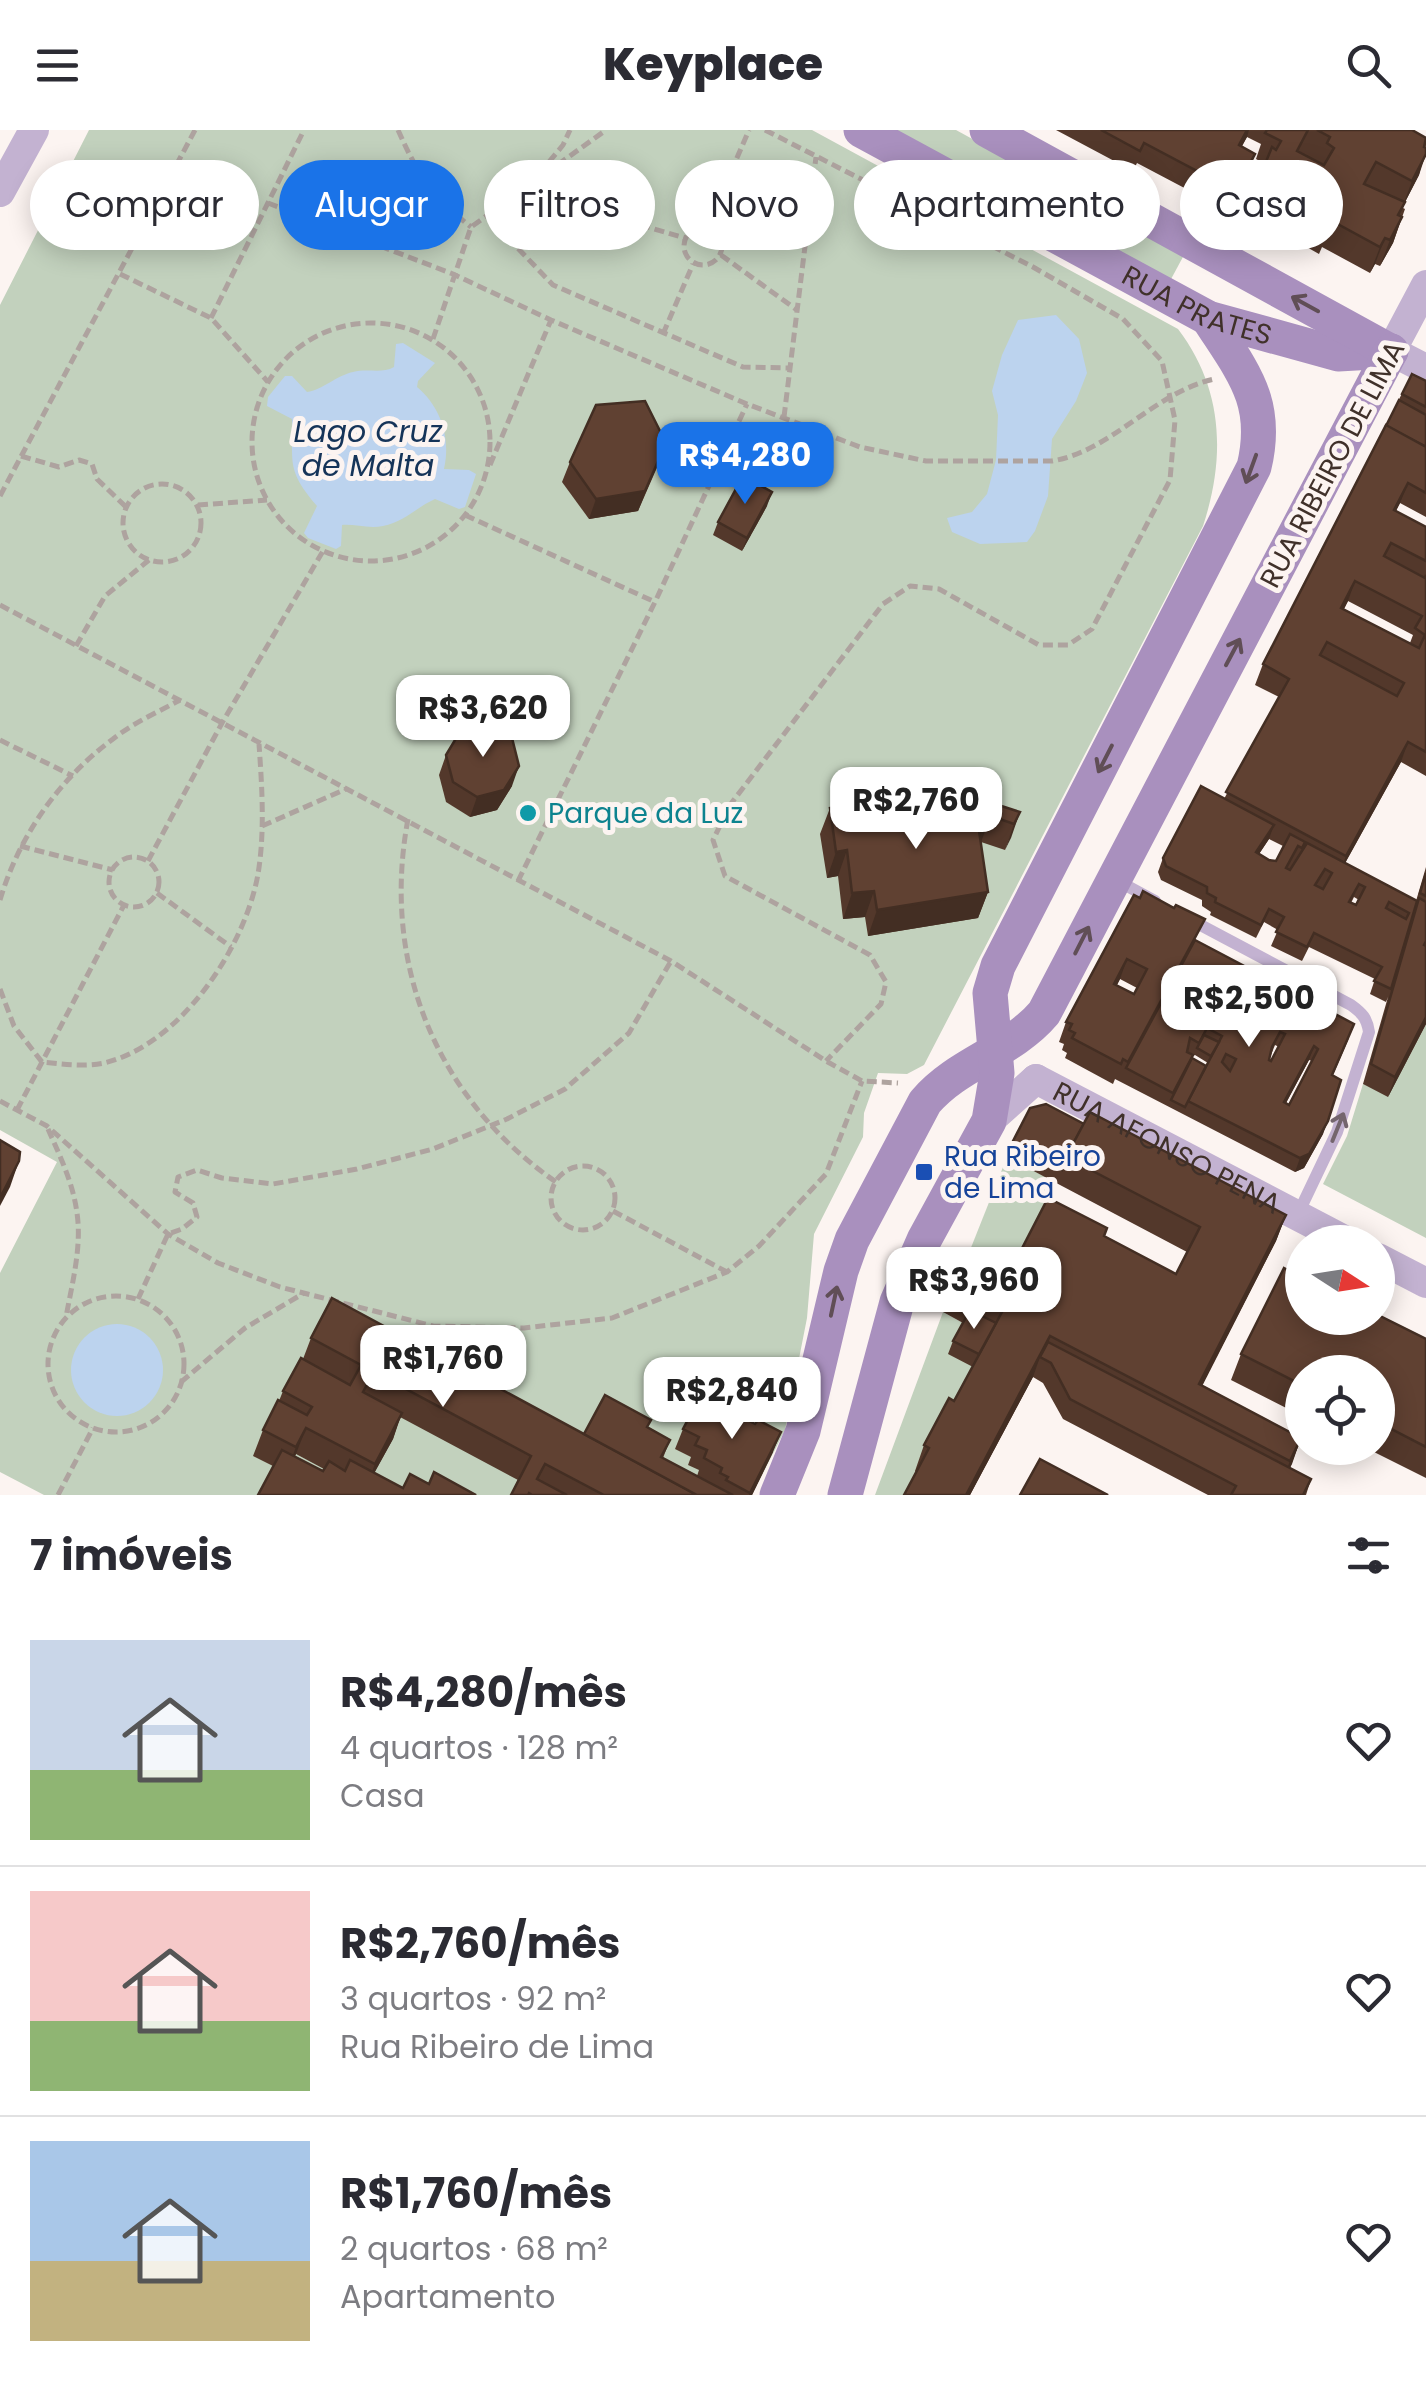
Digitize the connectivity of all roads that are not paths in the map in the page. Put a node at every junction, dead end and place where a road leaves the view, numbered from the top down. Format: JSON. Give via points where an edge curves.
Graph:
{"nodes":[{"id":1,"x":34,"y":130,"type":"edge"},
{"id":2,"x":861,"y":130,"type":"edge"},
{"id":3,"x":1007,"y":135,"type":"edge"},
{"id":4,"x":0,"y":192,"type":"edge"},
{"id":5,"x":1426,"y":285,"type":"edge"},
{"id":6,"x":1208,"y":318,"type":"junction"},
{"id":7,"x":1391,"y":351,"type":"junction"},
{"id":8,"x":1426,"y":370,"type":"edge"},
{"id":9,"x":1114,"y":878,"type":"junction"},
{"id":10,"x":1164,"y":906,"type":"edge"},
{"id":11,"x":1181,"y":914,"type":"edge"},
{"id":12,"x":1034,"y":1024,"type":"junction"},
{"id":13,"x":995,"y":1050,"type":"junction"},
{"id":14,"x":1036,"y":1079,"type":"junction"},
{"id":15,"x":988,"y":1121,"type":"junction"},
{"id":16,"x":1297,"y":1216,"type":"junction"},
{"id":17,"x":1315,"y":1225,"type":"edge"},
{"id":18,"x":1395,"y":1267,"type":"edge"},
{"id":19,"x":1426,"y":1283,"type":"edge"},
{"id":20,"x":777,"y":1495,"type":"edge"},
{"id":21,"x":845,"y":1495,"type":"edge"}],
"edges":[{"from":1,"to":4,"type":"street"},
{"from":2,"to":6,"type":"main road","name":"RUA PRATES"},
{"from":7,"to":3,"type":"main road","name":"RUA PRATES","one_way":true},
{"from":5,"to":7,"type":"street","name":"RUA RIBEIRO DE LIMA"},
{"from":6,"to":7,"type":"main road","name":"RUA PRATES","via":[[1338,354]]},
{"from":6,"to":13,"type":"main road","one_way":true,"via":[[1245,376],[1259,414],[1254,468],[998,966],[990,993]]},
{"from":7,"to":8,"type":"street","name":"RUA PRATES"},
{"from":9,"to":7,"type":"main road","name":"RUA RIBEIRO DE LIMA","one_way":true},
{"from":9,"to":10,"type":"lane"},
{"from":12,"to":9,"type":"main road","name":"RUA RIBEIRO DE LIMA","one_way":true},
{"from":16,"to":11,"type":"lane","one_way":true,"via":[[1337,1132],[1368,1022],[1350,1005]]},
{"from":12,"to":13,"type":"main road","name":"RUA RIBEIRO DE LIMA"},
{"from":12,"to":14,"type":"street","name":"RUA AFONSO PENA"},
{"from":13,"to":15,"type":"main road"},
{"from":20,"to":13,"type":"main road","name":"RUA RIBEIRO DE LIMA","one_way":true,"via":[[807,1416],[852,1240],[925,1102],[938,1086]]},
{"from":14,"to":15,"type":"street","name":"RUA AFONSO PENA"},
{"from":14,"to":16,"type":"street","name":"RUA AFONSO PENA"},
{"from":15,"to":21,"type":"main road","via":[[897,1302]]},
{"from":16,"to":17,"type":"street","name":"RUA AFONSO PENA"},
{"from":18,"to":19,"type":"street"}]}
